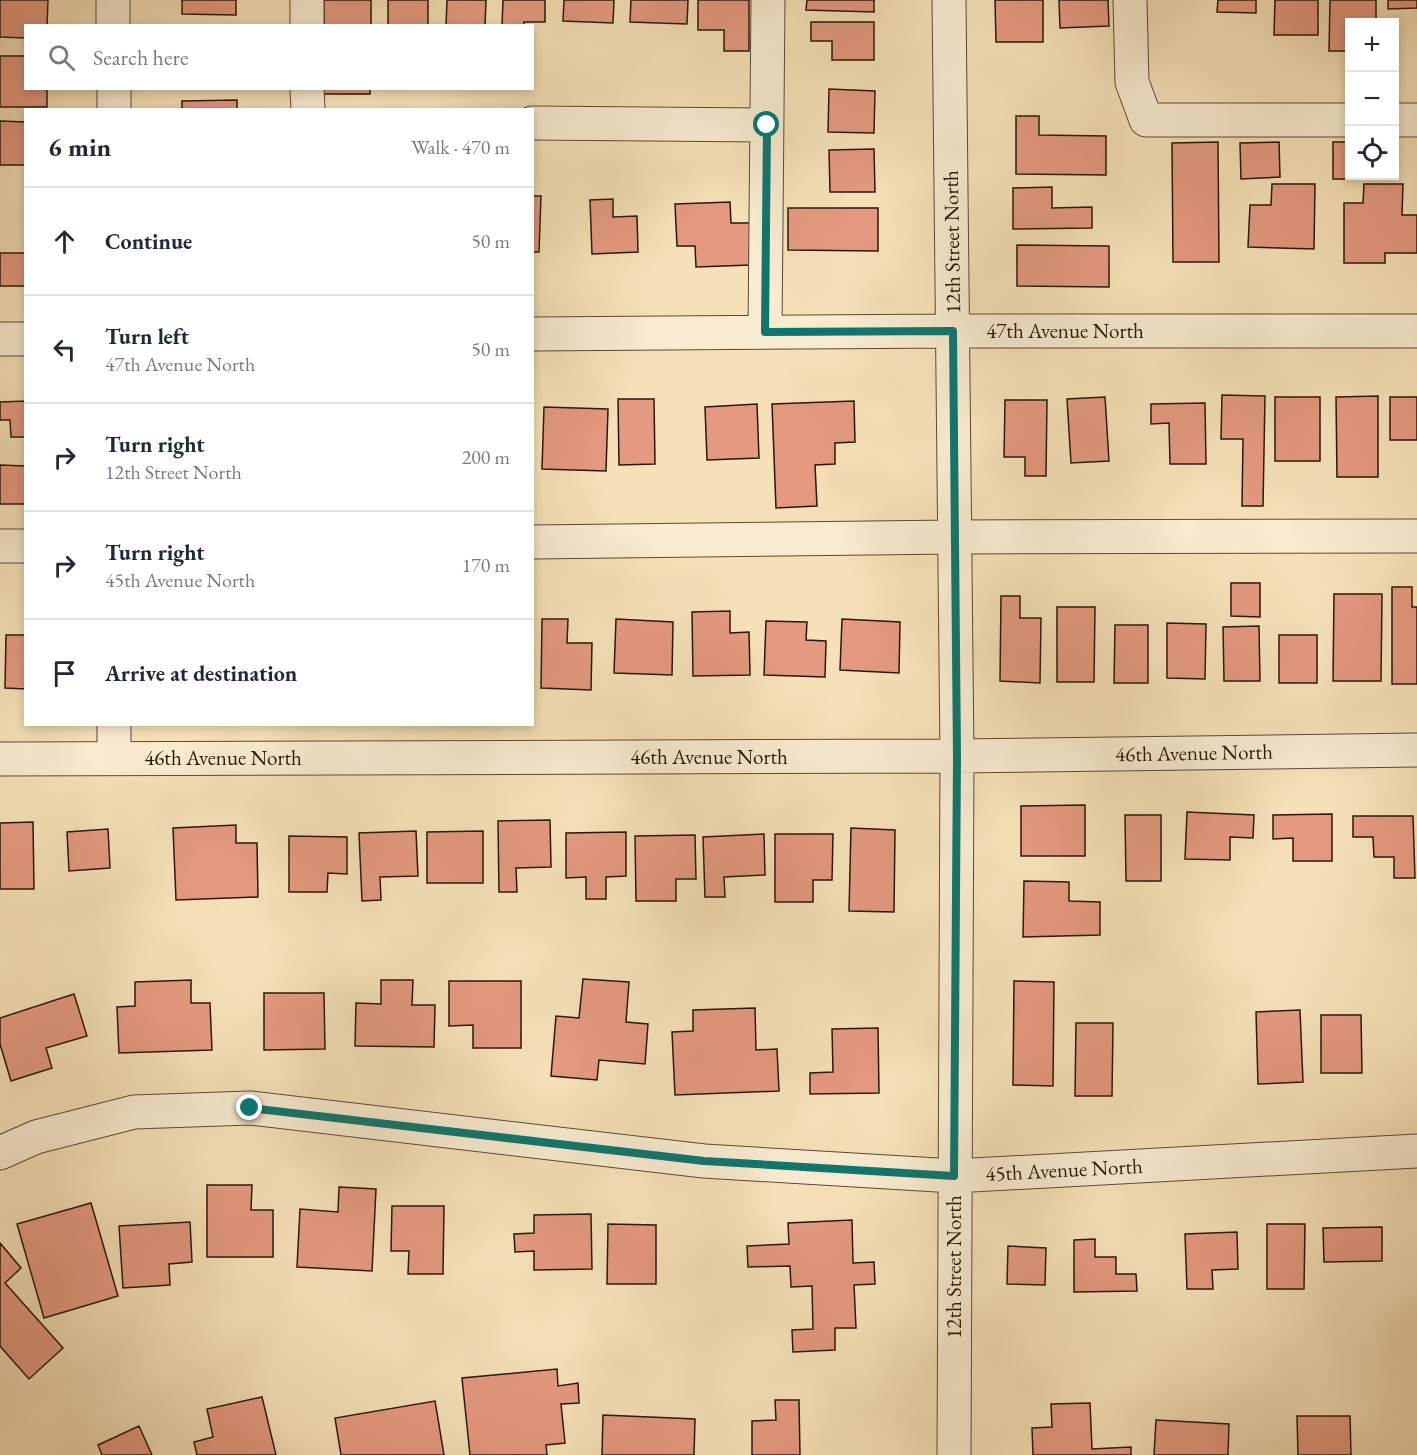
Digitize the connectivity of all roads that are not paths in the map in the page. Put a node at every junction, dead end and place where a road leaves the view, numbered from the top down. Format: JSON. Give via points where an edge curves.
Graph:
{"nodes":[{"id":1,"x":113,"y":0,"type":"edge"},
{"id":2,"x":307,"y":0,"type":"edge"},
{"id":3,"x":768,"y":0,"type":"edge"},
{"id":4,"x":949,"y":0,"type":"edge"},
{"id":5,"x":1130,"y":0,"type":"edge"},
{"id":6,"x":114,"y":24,"type":"edge"},
{"id":7,"x":307,"y":24,"type":"edge"},
{"id":8,"x":114,"y":90,"type":"edge"},
{"id":9,"x":308,"y":90,"type":"edge"},
{"id":10,"x":114,"y":108,"type":"edge"},
{"id":11,"x":308,"y":108,"type":"edge"},
{"id":12,"x":1345,"y":120,"type":"edge"},
{"id":13,"x":1399,"y":120,"type":"edge"},
{"id":14,"x":1417,"y":120,"type":"edge"},
{"id":15,"x":534,"y":123,"type":"edge"},
{"id":16,"x":767,"y":125,"type":"junction"},
{"id":17,"x":953,"y":331,"type":"junction"},
{"id":18,"x":1417,"y":331,"type":"edge"},
{"id":19,"x":765,"y":332,"type":"junction"},
{"id":20,"x":534,"y":334,"type":"edge"},
{"id":21,"x":0,"y":339,"type":"edge"},
{"id":22,"x":24,"y":339,"type":"edge"},
{"id":23,"x":1417,"y":536,"type":"edge"},
{"id":24,"x":955,"y":537,"type":"junction"},
{"id":25,"x":534,"y":542,"type":"edge"},
{"id":26,"x":0,"y":546,"type":"edge"},
{"id":27,"x":24,"y":546,"type":"edge"},
{"id":28,"x":114,"y":726,"type":"edge"},
{"id":29,"x":1417,"y":750,"type":"edge"},
{"id":30,"x":957,"y":756,"type":"junction"},
{"id":31,"x":114,"y":758,"type":"junction"},
{"id":32,"x":0,"y":759,"type":"edge"},
{"id":33,"x":1417,"y":1150,"type":"edge"},
{"id":34,"x":0,"y":1154,"type":"edge"},
{"id":35,"x":954,"y":1176,"type":"junction"},
{"id":36,"x":954,"y":1455,"type":"edge"}],
"edges":[{"from":1,"to":6,"type":"street"},
{"from":2,"to":7,"type":"street"},
{"from":3,"to":16,"type":"street"},
{"from":4,"to":17,"type":"street","name":"12th Street North"},
{"from":5,"to":12,"type":"street","via":[[1132,82],[1146,120]]},
{"from":8,"to":10,"type":"street"},
{"from":9,"to":11,"type":"street"},
{"from":13,"to":14,"type":"street"},
{"from":15,"to":16,"type":"street"},
{"from":16,"to":19,"type":"street"},
{"from":17,"to":18,"type":"street","name":"47th Avenue North"},
{"from":17,"to":19,"type":"street","name":"47th Avenue North"},
{"from":17,"to":24,"type":"street","name":"12th Street North"},
{"from":19,"to":20,"type":"street","name":"47th Avenue North"},
{"from":21,"to":22,"type":"street"},
{"from":23,"to":24,"type":"street"},
{"from":24,"to":25,"type":"street"},
{"from":24,"to":30,"type":"street","name":"12th Street North"},
{"from":26,"to":27,"type":"street"},
{"from":28,"to":31,"type":"street"},
{"from":29,"to":30,"type":"street","name":"46th Avenue North"},
{"from":30,"to":31,"type":"street","name":"46th Avenue North"},
{"from":30,"to":35,"type":"street","name":"12th Street North"},
{"from":31,"to":32,"type":"street","name":"46th Avenue North"},
{"from":33,"to":35,"type":"street","name":"45th Avenue North"},
{"from":34,"to":35,"type":"street","name":"45th Avenue North","via":[[36,1137],[134,1112],[250,1108],[704,1161]]},
{"from":35,"to":36,"type":"street","name":"12th Street North"}]}
